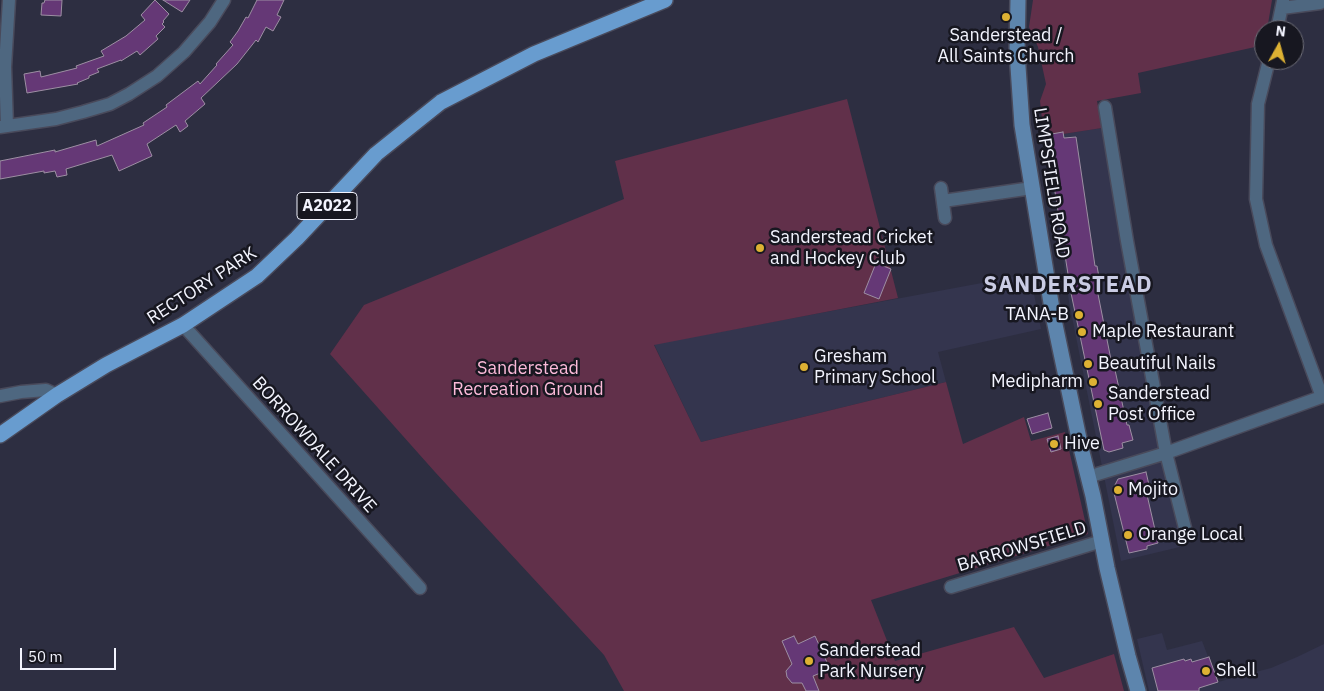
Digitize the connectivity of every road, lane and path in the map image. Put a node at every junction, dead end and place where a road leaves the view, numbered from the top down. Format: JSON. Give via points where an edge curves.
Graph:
{"nodes":[{"id":1,"x":9,"y":0,"type":"edge"},
{"id":2,"x":224,"y":0,"type":"edge"},
{"id":3,"x":665,"y":0,"type":"edge"},
{"id":4,"x":1018,"y":0,"type":"edge"},
{"id":5,"x":1282,"y":4,"type":"edge"},
{"id":6,"x":1320,"y":4,"type":"edge"},
{"id":7,"x":1279,"y":20,"type":"edge"},
{"id":8,"x":1266,"y":70,"type":"edge"},
{"id":9,"x":1105,"y":107,"type":"dead end"},
{"id":10,"x":3,"y":126,"type":"edge"},
{"id":11,"x":941,"y":188,"type":"dead end"},
{"id":12,"x":1032,"y":188,"type":"junction"},
{"id":13,"x":942,"y":201,"type":"junction"},
{"id":14,"x":945,"y":218,"type":"dead end"},
{"id":15,"x":183,"y":324,"type":"junction"},
{"id":16,"x":57,"y":395,"type":"junction"},
{"id":17,"x":0,"y":396,"type":"edge"},
{"id":18,"x":1323,"y":397,"type":"edge"},
{"id":19,"x":0,"y":435,"type":"edge"},
{"id":20,"x":1166,"y":453,"type":"junction"},
{"id":21,"x":1088,"y":477,"type":"junction"},
{"id":22,"x":1186,"y":532,"type":"dead end"},
{"id":23,"x":1102,"y":541,"type":"junction"},
{"id":24,"x":952,"y":586,"type":"dead end"},
{"id":25,"x":420,"y":588,"type":"dead end"},
{"id":26,"x":1138,"y":691,"type":"edge"}],
"edges":[{"from":1,"to":10,"type":"street"},
{"from":2,"to":10,"type":"street","via":[[184,52],[157,76],[129,94],[78,114]]},
{"from":3,"to":15,"type":"main road","name":"RECTORY PARK","number":"A2022","via":[[534,54],[441,102],[376,154],[257,276]]},
{"from":4,"to":12,"type":"main road","name":"LIMPSFIELD ROAD","via":[[1018,86]]},
{"from":5,"to":6,"type":"street"},
{"from":5,"to":7,"type":"street"},
{"from":8,"to":18,"type":"street","via":[[1258,104],[1256,199],[1266,245]]},
{"from":9,"to":20,"type":"street"},
{"from":11,"to":13,"type":"street"},
{"from":12,"to":13,"type":"street"},
{"from":12,"to":21,"type":"main road","name":"LIMPSFIELD ROAD","via":[[1053,315]]},
{"from":13,"to":14,"type":"street"},
{"from":15,"to":16,"type":"main road","name":"RECTORY PARK","number":"A2022"},
{"from":15,"to":25,"type":"street","name":"BORROWDALE DRIVE"},
{"from":16,"to":17,"type":"street","via":[[46,390]]},
{"from":16,"to":19,"type":"main road","name":"RECTORY PARK","number":"A2022"},
{"from":18,"to":20,"type":"street"},
{"from":20,"to":21,"type":"street"},
{"from":20,"to":22,"type":"street"},
{"from":21,"to":23,"type":"main road","name":"LIMPSFIELD ROAD"},
{"from":23,"to":24,"type":"street","name":"BARROWSFIELD"},
{"from":23,"to":26,"type":"main road","name":"LIMPSFIELD ROAD"}]}
